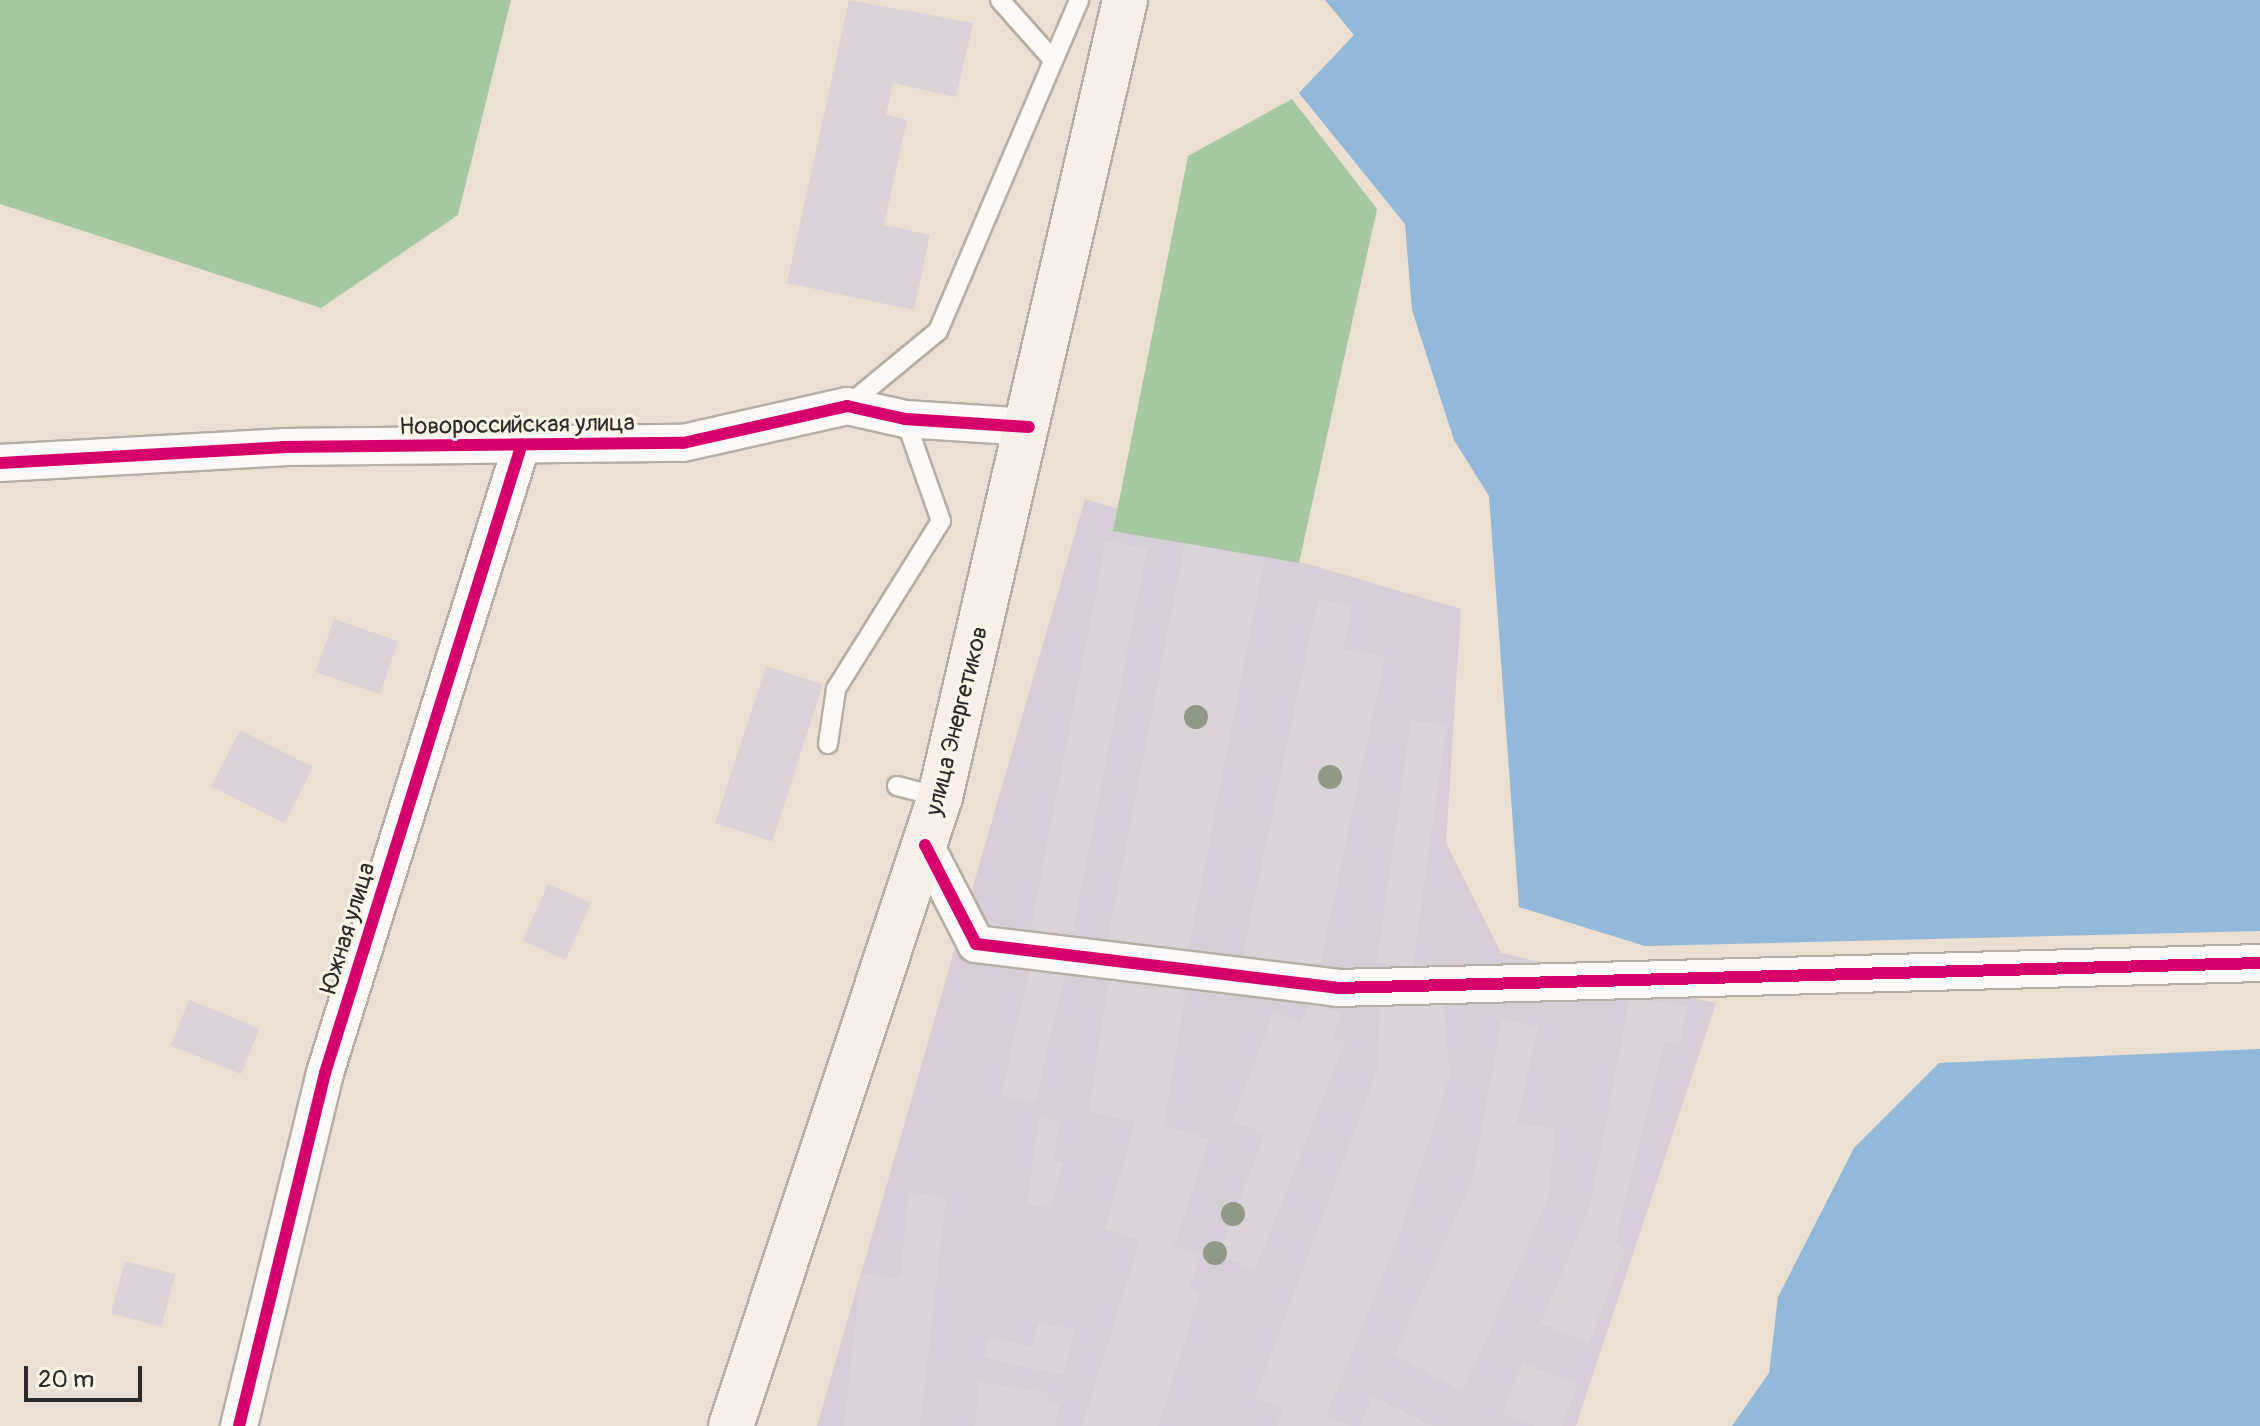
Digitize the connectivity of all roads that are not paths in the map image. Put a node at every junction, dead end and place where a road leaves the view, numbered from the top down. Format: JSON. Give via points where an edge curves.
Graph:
{"nodes":[{"id":1,"x":1000,"y":0,"type":"edge"},
{"id":2,"x":1079,"y":0,"type":"edge"},
{"id":3,"x":1125,"y":0,"type":"edge"},
{"id":4,"x":1053,"y":60,"type":"junction"},
{"id":5,"x":847,"y":406,"type":"junction"},
{"id":6,"x":905,"y":419,"type":"junction"},
{"id":7,"x":1029,"y":427,"type":"junction"},
{"id":8,"x":520,"y":450,"type":"junction"},
{"id":9,"x":0,"y":463,"type":"edge"},
{"id":10,"x":828,"y":744,"type":"dead end"},
{"id":11,"x":897,"y":786,"type":"dead end"},
{"id":12,"x":940,"y":797,"type":"junction"},
{"id":13,"x":925,"y":845,"type":"junction"},
{"id":14,"x":2260,"y":963,"type":"edge"},
{"id":15,"x":239,"y":1426,"type":"edge"},
{"id":16,"x":731,"y":1426,"type":"edge"}],
"edges":[{"from":1,"to":4,"type":"lane"},
{"from":2,"to":4,"type":"lane"},
{"from":3,"to":7,"type":"main road","name":"улица Энергетиков"},
{"from":4,"to":5,"type":"lane","via":[[938,331]]},
{"from":5,"to":6,"type":"street","name":"Новороссийская улица"},
{"from":5,"to":8,"type":"street","name":"Новороссийская улица","via":[[683,443]]},
{"from":6,"to":7,"type":"street","name":"Новороссийская улица"},
{"from":6,"to":10,"type":"lane","via":[[941,521],[836,689]]},
{"from":7,"to":12,"type":"main road","name":"улица Энергетиков"},
{"from":8,"to":9,"type":"street","name":"Новороссийская улица","via":[[283,447]]},
{"from":8,"to":15,"type":"street","name":"Южная улица","via":[[325,1073]]},
{"from":11,"to":12,"type":"lane"},
{"from":12,"to":13,"type":"main road","name":"улица Энергетиков"},
{"from":13,"to":14,"type":"street","via":[[976,944],[1337,988]]},
{"from":13,"to":16,"type":"main road","name":"улица Энергетиков"}]}
